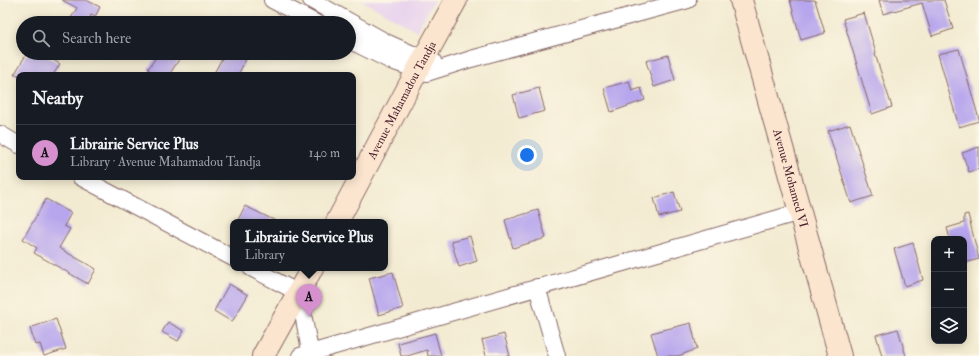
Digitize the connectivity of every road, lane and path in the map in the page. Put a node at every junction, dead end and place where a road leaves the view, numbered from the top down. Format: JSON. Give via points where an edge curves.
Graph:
{"nodes":[{"id":1,"x":272,"y":0,"type":"edge"},
{"id":2,"x":311,"y":0,"type":"edge"},
{"id":3,"x":456,"y":0,"type":"edge"},
{"id":4,"x":688,"y":0,"type":"edge"},
{"id":5,"x":741,"y":0,"type":"edge"},
{"id":6,"x":301,"y":6,"type":"edge"},
{"id":7,"x":310,"y":16,"type":"edge"},
{"id":8,"x":340,"y":16,"type":"edge"},
{"id":9,"x":356,"y":25,"type":"edge"},
{"id":10,"x":356,"y":44,"type":"edge"},
{"id":11,"x":427,"y":66,"type":"junction"},
{"id":12,"x":0,"y":134,"type":"edge"},
{"id":13,"x":16,"y":143,"type":"edge"},
{"id":14,"x":86,"y":180,"type":"edge"},
{"id":15,"x":800,"y":212,"type":"junction"},
{"id":16,"x":339,"y":219,"type":"edge"},
{"id":17,"x":230,"y":256,"type":"edge"},
{"id":18,"x":257,"y":271,"type":"edge"},
{"id":19,"x":310,"y":271,"type":"edge"},
{"id":20,"x":537,"y":287,"type":"junction"},
{"id":21,"x":299,"y":293,"type":"junction"},
{"id":22,"x":307,"y":355,"type":"edge"},
{"id":23,"x":263,"y":356,"type":"edge"},
{"id":24,"x":557,"y":356,"type":"edge"},
{"id":25,"x":840,"y":356,"type":"edge"}],
"edges":[{"from":1,"to":6,"type":"street"},
{"from":2,"to":8,"type":"street"},
{"from":3,"to":11,"type":"street","name":"Avenue Mahamadou Tandja"},
{"from":4,"to":11,"type":"street","via":[[478,57]]},
{"from":5,"to":15,"type":"street","name":"Avenue Mohamed VI"},
{"from":6,"to":7,"type":"street"},
{"from":9,"to":11,"type":"street"},
{"from":10,"to":11,"type":"street","via":[[390,61]]},
{"from":11,"to":16,"type":"street","name":"Avenue Mahamadou Tandja"},
{"from":12,"to":13,"type":"street"},
{"from":14,"to":17,"type":"street"},
{"from":15,"to":20,"type":"street"},
{"from":15,"to":25,"type":"street","name":"Avenue Mohamed VI"},
{"from":18,"to":21,"type":"street"},
{"from":19,"to":21,"type":"street"},
{"from":20,"to":22,"type":"street"},
{"from":20,"to":24,"type":"street"},
{"from":21,"to":22,"type":"street"},
{"from":21,"to":23,"type":"street"}]}
